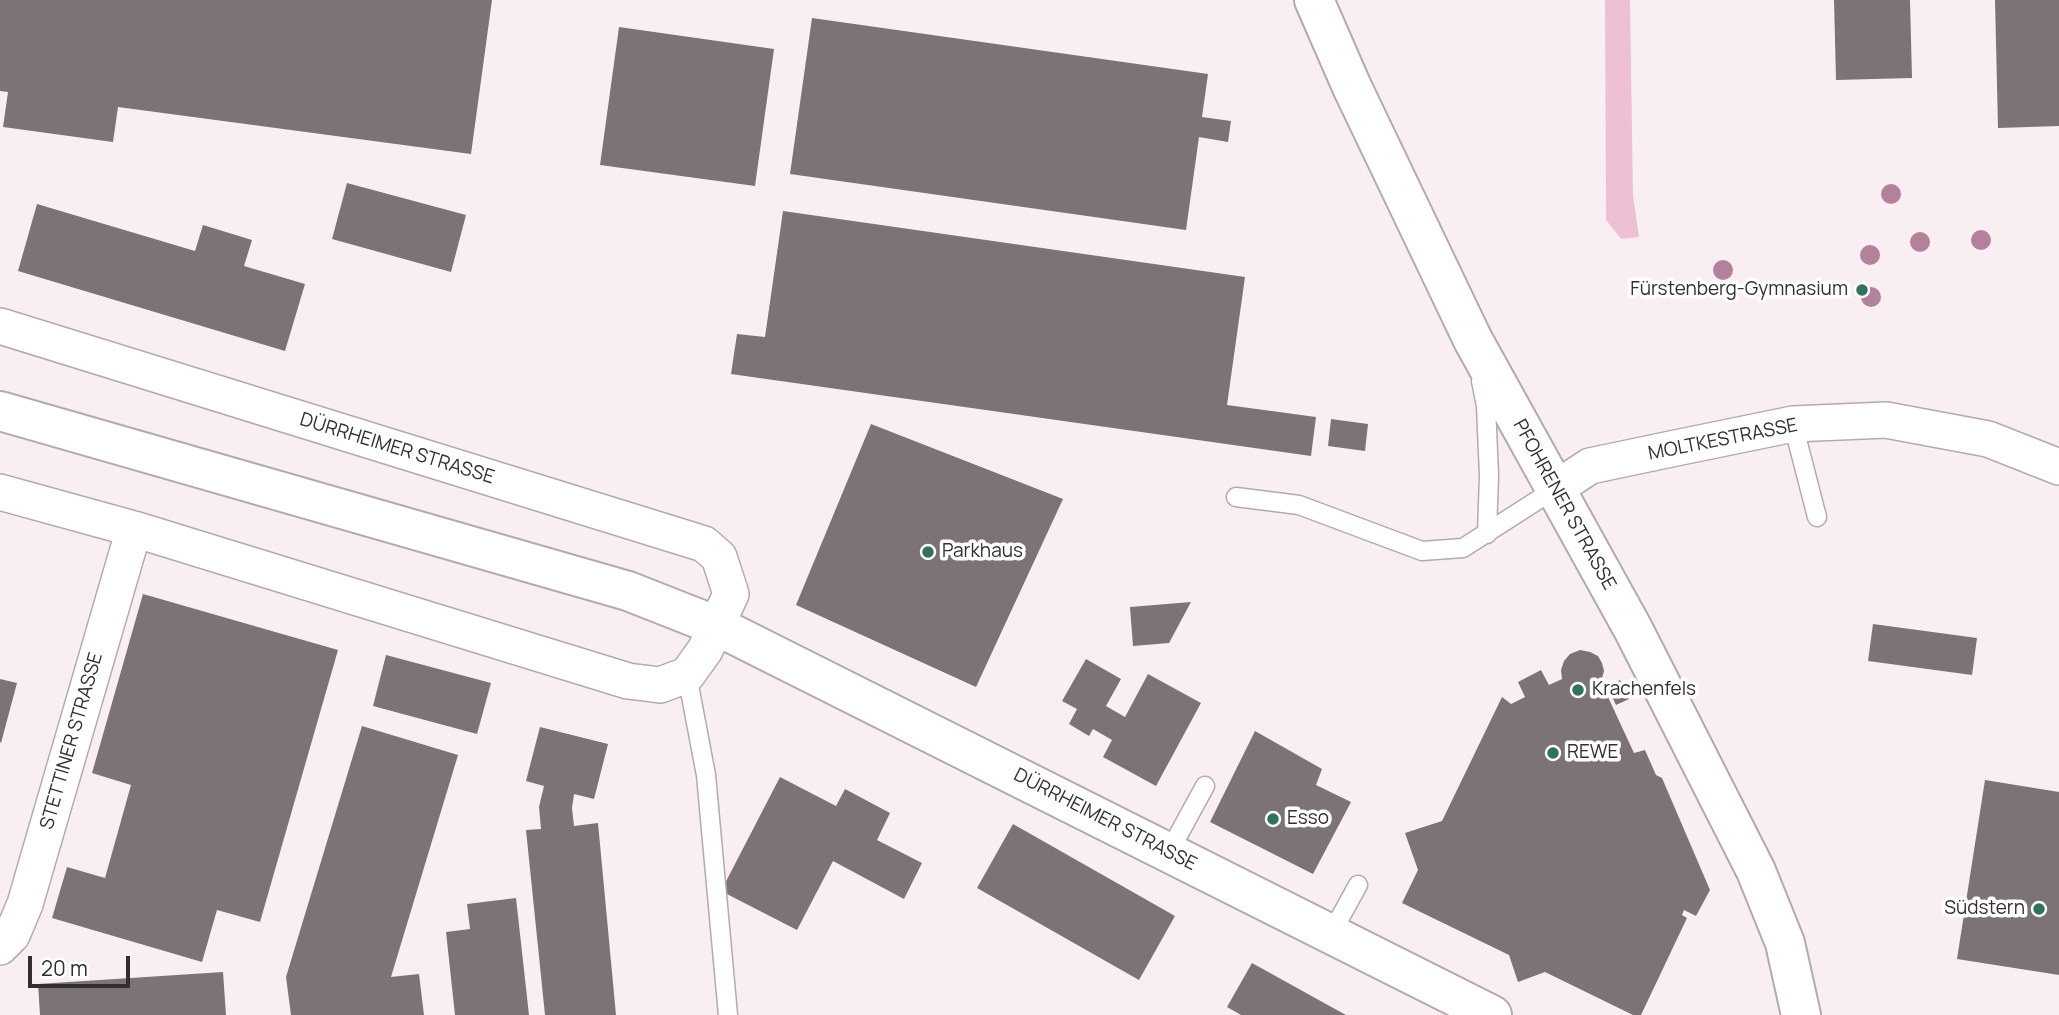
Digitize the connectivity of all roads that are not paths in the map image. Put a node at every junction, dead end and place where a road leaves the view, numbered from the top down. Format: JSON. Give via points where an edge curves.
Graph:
{"nodes":[{"id":1,"x":1314,"y":0,"type":"edge"},
{"id":2,"x":0,"y":326,"type":"edge"},
{"id":3,"x":1472,"y":340,"type":"junction"},
{"id":4,"x":0,"y":411,"type":"edge"},
{"id":5,"x":1793,"y":424,"type":"junction"},
{"id":6,"x":2059,"y":467,"type":"edge"},
{"id":7,"x":1555,"y":489,"type":"junction"},
{"id":8,"x":0,"y":492,"type":"edge"},
{"id":9,"x":1237,"y":496,"type":"dead end"},
{"id":10,"x":1816,"y":517,"type":"dead end"},
{"id":11,"x":134,"y":529,"type":"junction"},
{"id":12,"x":1487,"y":534,"type":"junction"},
{"id":13,"x":717,"y":626,"type":"junction"},
{"id":14,"x":687,"y":675,"type":"junction"},
{"id":15,"x":1205,"y":786,"type":"dead end"},
{"id":16,"x":1169,"y":852,"type":"junction"},
{"id":17,"x":1358,"y":884,"type":"dead end"},
{"id":18,"x":1331,"y":934,"type":"junction"},
{"id":19,"x":0,"y":947,"type":"edge"},
{"id":20,"x":728,"y":1015,"type":"edge"},
{"id":21,"x":1492,"y":1015,"type":"edge"},
{"id":22,"x":1801,"y":1015,"type":"edge"}],
"edges":[{"from":1,"to":3,"type":"main road","name":"PFOHRENER STRASSE"},
{"from":2,"to":13,"type":"street","name":"DÜRRHEIMER STRASSE","via":[[705,544],[719,556],[731,594]]},
{"from":3,"to":7,"type":"main road","name":"PFOHRENER STRASSE"},
{"from":3,"to":12,"type":"lane","via":[[1486,407]]},
{"from":4,"to":13,"type":"main road","name":"DÜRRHEIMER STRASSE","via":[[628,592]]},
{"from":5,"to":6,"type":"street","name":"MOLTKESTRASSE","via":[[1886,420],[1988,439]]},
{"from":5,"to":7,"type":"street","name":"MOLTKESTRASSE","via":[[1590,466]]},
{"from":5,"to":10,"type":"lane"},
{"from":7,"to":12,"type":"lane"},
{"from":7,"to":22,"type":"main road","name":"PFOHRENER STRASSE","via":[[1633,629],[1756,871],[1785,943]]},
{"from":8,"to":11,"type":"street"},
{"from":9,"to":12,"type":"lane","via":[[1299,505],[1422,551],[1463,548]]},
{"from":11,"to":14,"type":"street","via":[[628,681],[660,685]]},
{"from":11,"to":19,"type":"street","name":"STETTINER STRASSE","via":[[24,904],[12,935]]},
{"from":13,"to":14,"type":"street","name":"DÜRRHEIMER STRASSE"},
{"from":13,"to":16,"type":"main road","name":"DÜRRHEIMER STRASSE"},
{"from":14,"to":20,"type":"lane","via":[[706,775]]},
{"from":15,"to":16,"type":"lane"},
{"from":16,"to":18,"type":"main road","name":"DÜRRHEIMER STRASSE"},
{"from":17,"to":18,"type":"lane"},
{"from":18,"to":21,"type":"main road","name":"DÜRRHEIMER STRASSE"}]}
